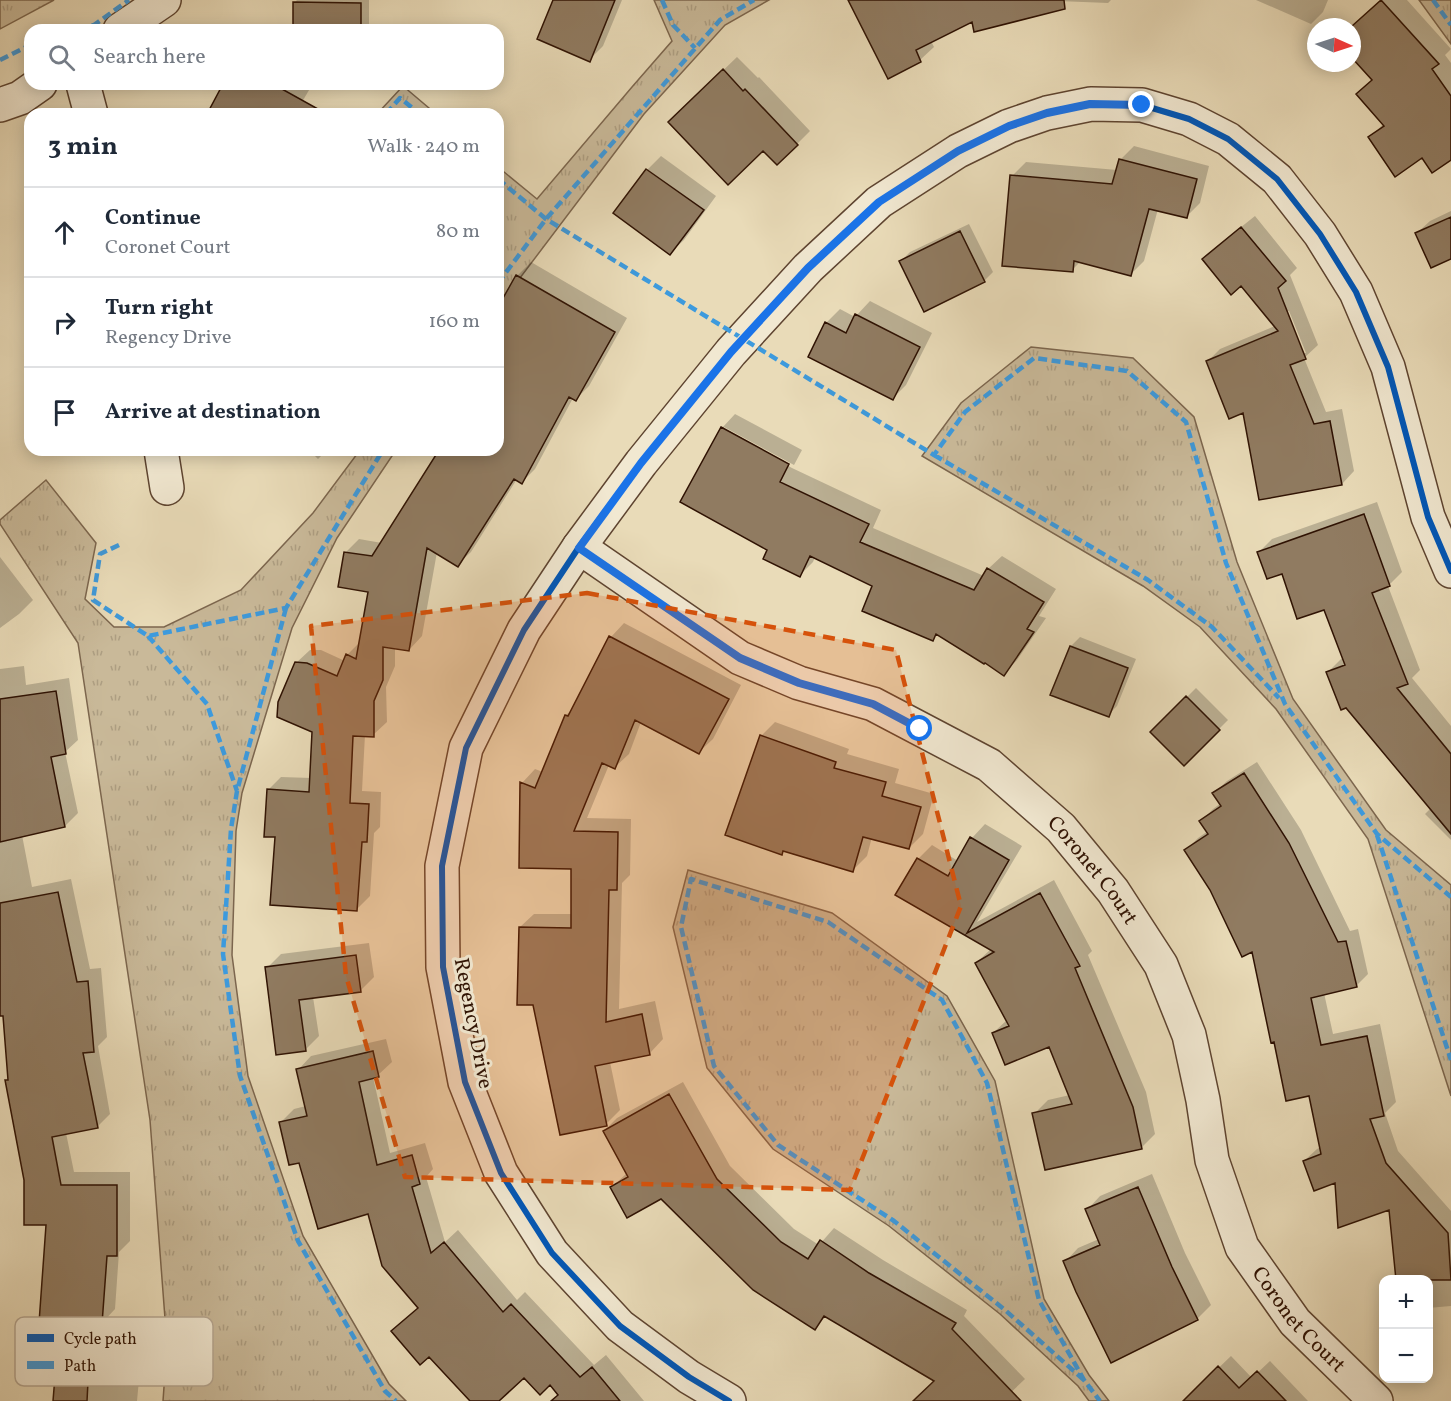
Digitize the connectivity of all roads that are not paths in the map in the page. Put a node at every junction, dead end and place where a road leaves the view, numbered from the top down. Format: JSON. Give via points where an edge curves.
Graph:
{"nodes":[{"id":1,"x":164,"y":0,"type":"edge"},
{"id":2,"x":129,"y":24,"type":"edge"},
{"id":3,"x":85,"y":90,"type":"edge"},
{"id":4,"x":89,"y":108,"type":"edge"},
{"id":5,"x":162,"y":456,"type":"edge"},
{"id":6,"x":166,"y":488,"type":"dead end"},
{"id":7,"x":579,"y":548,"type":"junction"},
{"id":8,"x":1451,"y":571,"type":"edge"},
{"id":9,"x":729,"y":1401,"type":"edge"},
{"id":10,"x":1376,"y":1401,"type":"edge"}],
"edges":[{"from":1,"to":2,"type":"street"},
{"from":3,"to":4,"type":"street"},
{"from":5,"to":6,"type":"street"},
{"from":7,"to":8,"type":"street","name":"Regency Drive","via":[[641,463],[731,352],[808,268],[879,202],[958,151],[1009,126],[1090,104],[1142,105],[1189,119],[1227,139],[1277,178],[1320,234],[1356,292],[1388,367],[1428,517]]},
{"from":7,"to":9,"type":"street","name":"Regency Drive","via":[[524,630],[466,748],[442,866],[443,967],[465,1082],[501,1173],[552,1253],[620,1326],[688,1377]]},
{"from":7,"to":10,"type":"street","name":"Coronet Court","via":[[740,658],[799,683],[873,704],[989,765],[1061,828],[1113,891],[1161,965],[1189,1035],[1212,1160],[1242,1246],[1295,1323]]}]}
